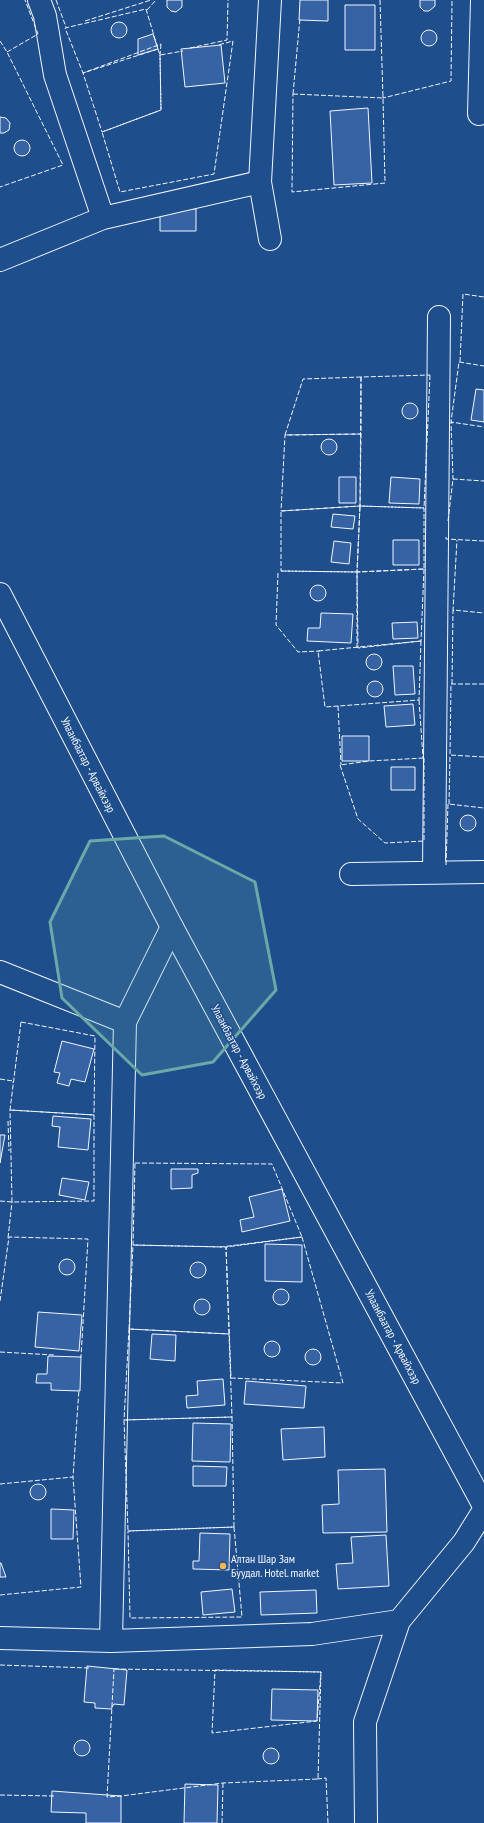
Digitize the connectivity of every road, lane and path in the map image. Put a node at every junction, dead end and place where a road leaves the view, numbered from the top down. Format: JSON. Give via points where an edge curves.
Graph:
{"nodes":[{"id":1,"x":39,"y":0,"type":"edge"},
{"id":2,"x":270,"y":0,"type":"edge"},
{"id":3,"x":482,"y":0,"type":"edge"},
{"id":4,"x":479,"y":114,"type":"dead end"},
{"id":5,"x":260,"y":182,"type":"junction"},
{"id":6,"x":103,"y":218,"type":"junction"},
{"id":7,"x":270,"y":239,"type":"dead end"},
{"id":8,"x":0,"y":260,"type":"edge"},
{"id":9,"x":440,"y":317,"type":"dead end"},
{"id":10,"x":0,"y":594,"type":"edge"},
{"id":11,"x":434,"y":872,"type":"junction"},
{"id":12,"x":484,"y":872,"type":"edge"},
{"id":13,"x":351,"y":874,"type":"dead end"},
{"id":14,"x":172,"y":927,"type":"junction"},
{"id":15,"x":0,"y":972,"type":"edge"},
{"id":16,"x":125,"y":1022,"type":"junction"},
{"id":17,"x":484,"y":1506,"type":"edge"},
{"id":18,"x":484,"y":1510,"type":"edge"},
{"id":19,"x":398,"y":1620,"type":"junction"},
{"id":20,"x":0,"y":1638,"type":"edge"},
{"id":21,"x":111,"y":1641,"type":"junction"},
{"id":22,"x":366,"y":1823,"type":"edge"}],
"edges":[{"from":1,"to":6,"type":"main road","via":[[45,16],[56,75]]},
{"from":2,"to":5,"type":"main road"},
{"from":3,"to":4,"type":"main road"},
{"from":5,"to":6,"type":"main road"},
{"from":5,"to":7,"type":"main road"},
{"from":6,"to":8,"type":"main road"},
{"from":9,"to":11,"type":"main road"},
{"from":10,"to":14,"type":"main road","name":"Улаанбаатар - Арвайхээр"},
{"from":11,"to":12,"type":"main road"},
{"from":11,"to":13,"type":"main road"},
{"from":14,"to":16,"type":"main road"},
{"from":14,"to":17,"type":"main road","name":"Улаанбаатар - Арвайхээр"},
{"from":15,"to":16,"type":"main road"},
{"from":16,"to":21,"type":"main road"},
{"from":18,"to":19,"type":"main road","via":[[464,1542]]},
{"from":19,"to":21,"type":"main road","via":[[312,1634]]},
{"from":19,"to":22,"type":"main road","via":[[365,1722]]},
{"from":20,"to":21,"type":"main road"}]}
